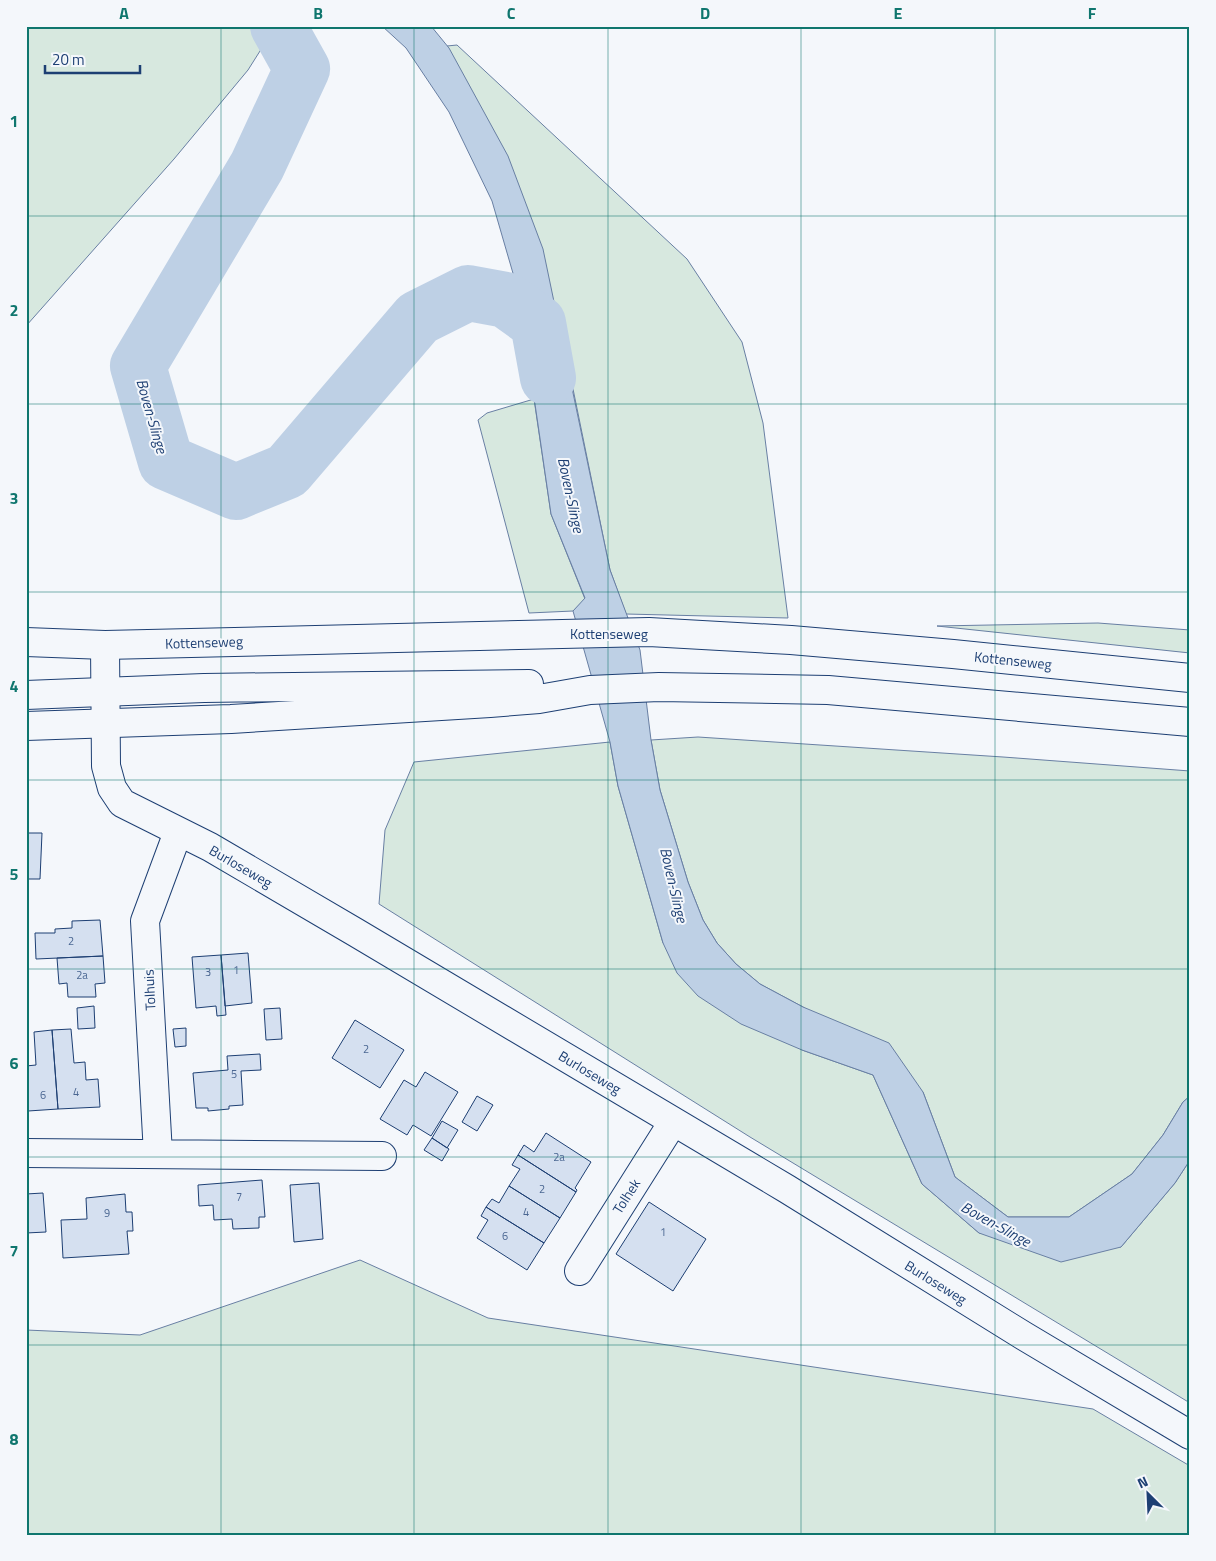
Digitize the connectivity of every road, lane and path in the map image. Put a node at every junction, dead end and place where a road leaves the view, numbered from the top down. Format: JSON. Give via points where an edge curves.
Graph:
{"nodes":[{"id":1,"x":26,"y":642,"type":"edge"},
{"id":2,"x":105,"y":645,"type":"junction"},
{"id":3,"x":1190,"y":678,"type":"edge"},
{"id":4,"x":590,"y":690,"type":"junction"},
{"id":5,"x":105,"y":692,"type":"junction"},
{"id":6,"x":26,"y":695,"type":"edge"},
{"id":7,"x":1190,"y":722,"type":"edge"},
{"id":8,"x":106,"y":724,"type":"junction"},
{"id":9,"x":26,"y":726,"type":"edge"},
{"id":10,"x":178,"y":832,"type":"junction"},
{"id":11,"x":673,"y":1122,"type":"junction"},
{"id":12,"x":26,"y":1152,"type":"edge"},
{"id":13,"x":158,"y":1154,"type":"junction"},
{"id":14,"x":382,"y":1156,"type":"dead end"},
{"id":15,"x":579,"y":1271,"type":"dead end"},
{"id":16,"x":1190,"y":1435,"type":"edge"}],
"edges":[{"from":1,"to":2,"type":"street","name":"Kottenseweg"},
{"from":2,"to":3,"type":"street","name":"Kottenseweg","via":[[649,632],[792,640]]},
{"from":2,"to":5,"type":"street","name":"Burloseweg"},
{"from":4,"to":5,"type":"street","via":[[500,684]]},
{"from":4,"to":7,"type":"street","via":[[659,687],[828,690]]},
{"from":4,"to":8,"type":"street","via":[[490,703]]},
{"from":5,"to":6,"type":"street"},
{"from":5,"to":8,"type":"street","name":"Burloseweg"},
{"from":8,"to":9,"type":"street"},
{"from":8,"to":10,"type":"street","name":"Burloseweg","via":[[106,766],[112,788],[122,802]]},
{"from":10,"to":11,"type":"street","name":"Burloseweg","via":[[210,847],[364,937]]},
{"from":10,"to":13,"type":"street","name":"Tolhuis","via":[[145,921]]},
{"from":11,"to":15,"type":"street","name":"Tolhek"},
{"from":11,"to":16,"type":"street","name":"Burloseweg"},
{"from":12,"to":13,"type":"street"},
{"from":13,"to":14,"type":"street"}]}
